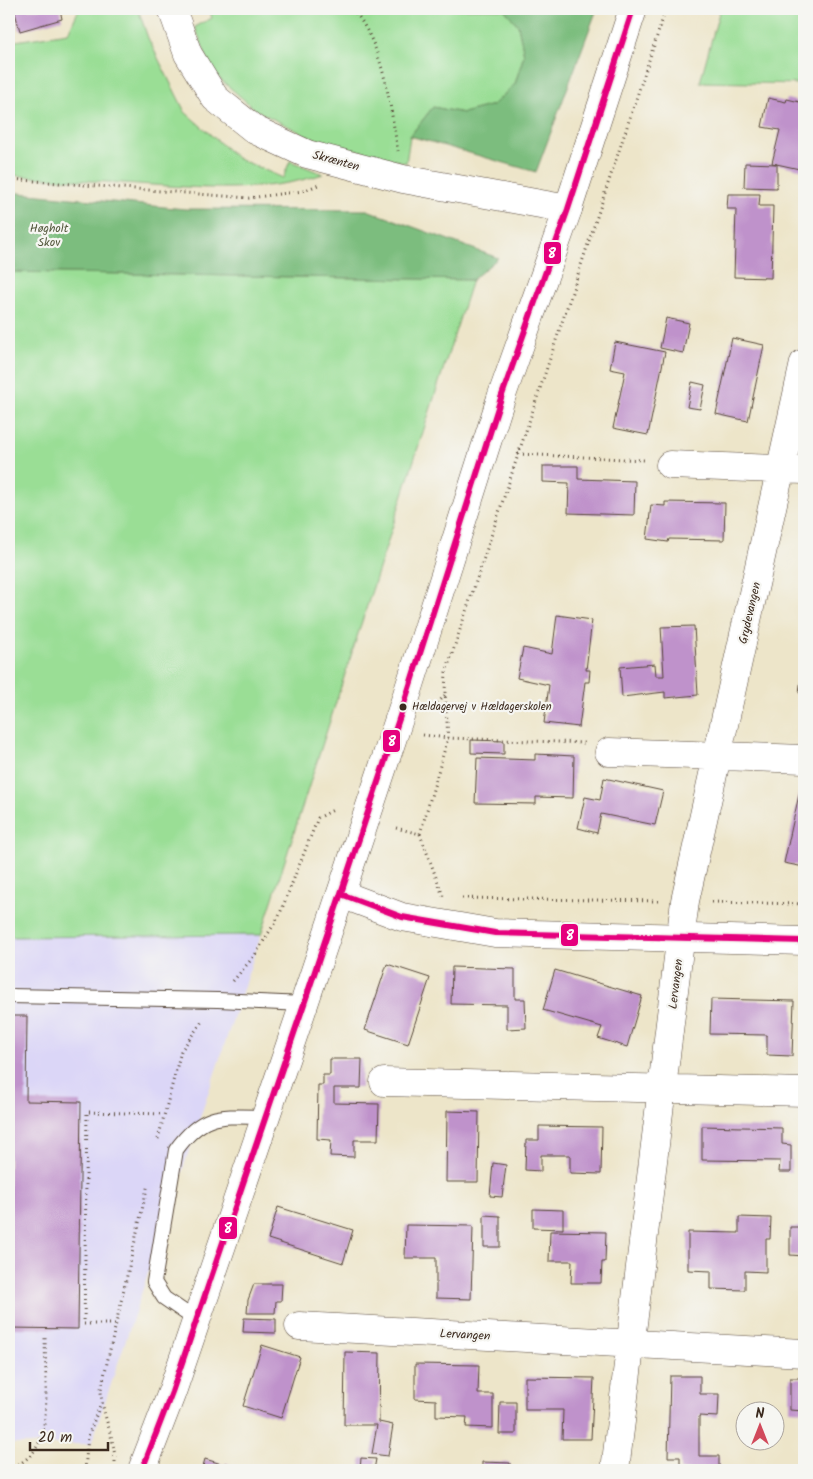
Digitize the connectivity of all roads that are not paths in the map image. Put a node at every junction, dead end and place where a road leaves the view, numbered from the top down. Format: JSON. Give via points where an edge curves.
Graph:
{"nodes":[{"id":1,"x":172,"y":9,"type":"edge"},
{"id":2,"x":633,"y":9,"type":"edge"},
{"id":3,"x":568,"y":210,"type":"junction"},
{"id":4,"x":804,"y":363,"type":"edge"},
{"id":5,"x":670,"y":465,"type":"road end"},
{"id":6,"x":793,"y":470,"type":"edge"},
{"id":7,"x":609,"y":752,"type":"road end"},
{"id":8,"x":718,"y":756,"type":"junction"},
{"id":9,"x":804,"y":759,"type":"edge"},
{"id":10,"x":340,"y":894,"type":"junction"},
{"id":11,"x":682,"y":938,"type":"junction"},
{"id":12,"x":804,"y":941,"type":"edge"},
{"id":13,"x":9,"y":996,"type":"edge"},
{"id":14,"x":304,"y":1004,"type":"junction"},
{"id":15,"x":384,"y":1082,"type":"dead end"},
{"id":16,"x":662,"y":1089,"type":"junction"},
{"id":17,"x":804,"y":1092,"type":"edge"},
{"id":18,"x":264,"y":1117,"type":"junction"},
{"id":19,"x":196,"y":1320,"type":"junction"},
{"id":20,"x":298,"y":1326,"type":"dead end"},
{"id":21,"x":631,"y":1344,"type":"junction"},
{"id":22,"x":804,"y":1353,"type":"edge"},
{"id":23,"x":142,"y":1470,"type":"edge"},
{"id":24,"x":615,"y":1470,"type":"edge"}],
"edges":[{"from":1,"to":3,"type":"street","name":"Skrænten","via":[[188,54],[216,98],[255,130],[307,154],[403,179]]},
{"from":2,"to":3,"type":"street"},
{"from":3,"to":10,"type":"street","via":[[501,398]]},
{"from":4,"to":6,"type":"street","name":"Grydevangen"},
{"from":5,"to":6,"type":"street"},
{"from":6,"to":8,"type":"street","name":"Grydevangen"},
{"from":7,"to":8,"type":"street"},
{"from":8,"to":9,"type":"street"},
{"from":8,"to":11,"type":"street","name":"Grydevangen","via":[[685,901]]},
{"from":10,"to":11,"type":"street","via":[[402,917],[495,933]]},
{"from":10,"to":14,"type":"street"},
{"from":11,"to":12,"type":"street"},
{"from":11,"to":16,"type":"street","name":"Lervangen"},
{"from":13,"to":14,"type":"lane"},
{"from":14,"to":18,"type":"street"},
{"from":15,"to":16,"type":"street"},
{"from":16,"to":17,"type":"street"},
{"from":16,"to":21,"type":"street","name":"Lervangen"},
{"from":18,"to":19,"type":"street"},
{"from":18,"to":19,"type":"lane","via":[[226,1116],[206,1120],[188,1132],[176,1150],[154,1282],[164,1298]]},
{"from":19,"to":23,"type":"street"},
{"from":20,"to":21,"type":"street","name":"Lervangen"},
{"from":21,"to":22,"type":"street","name":"Lervangen"},
{"from":21,"to":24,"type":"street","name":"Lervangen"}]}
